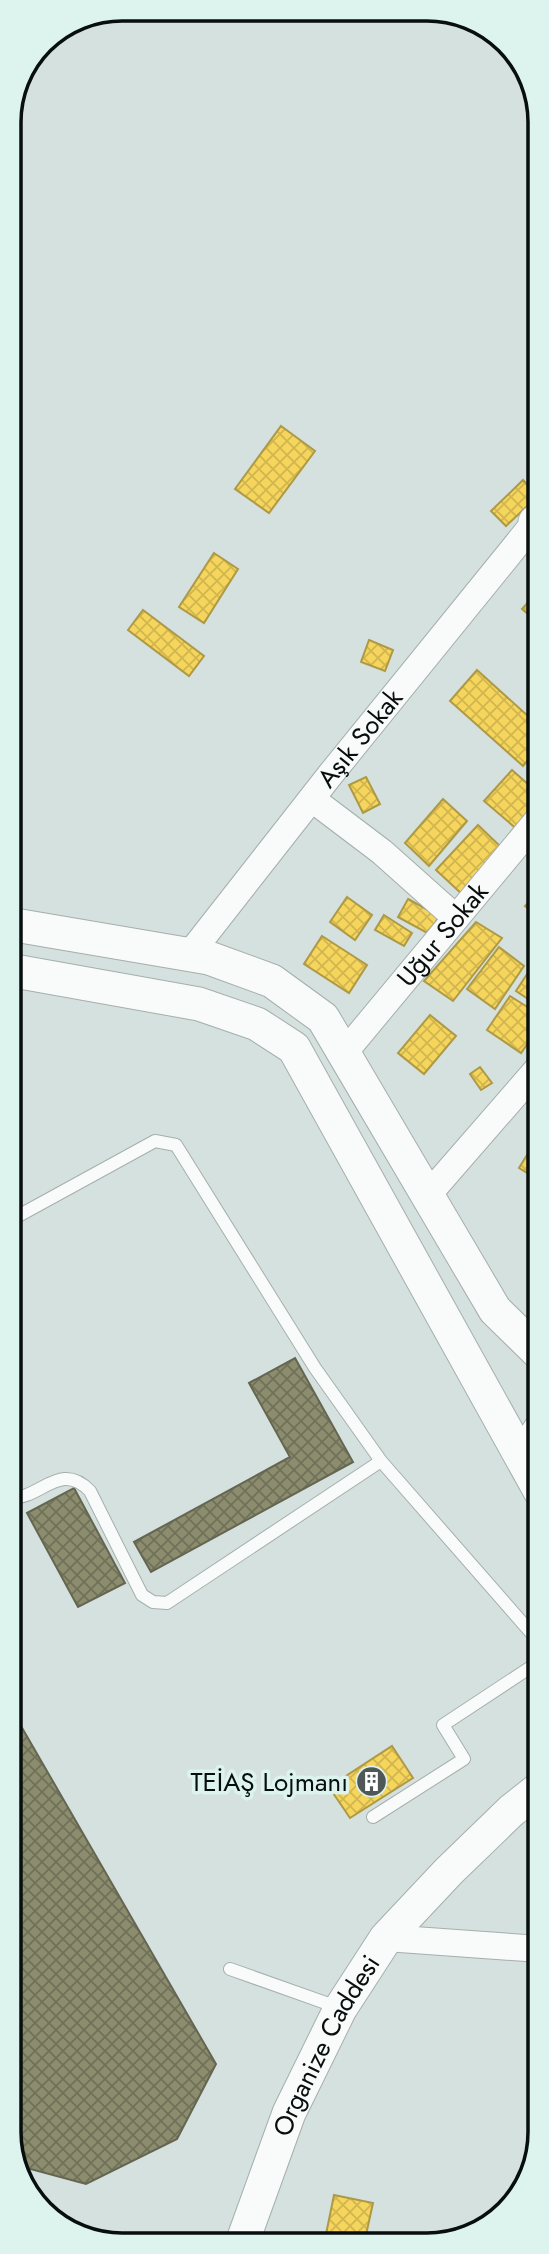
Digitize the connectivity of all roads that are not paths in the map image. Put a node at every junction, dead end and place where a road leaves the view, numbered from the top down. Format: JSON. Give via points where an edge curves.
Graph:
{"nodes":[{"id":1,"x":528,"y":533,"type":"edge"},
{"id":2,"x":312,"y":799,"type":"junction"},
{"id":3,"x":528,"y":831,"type":"edge"},
{"id":4,"x":456,"y":918,"type":"junction"},
{"id":5,"x":21,"y":926,"type":"edge"},
{"id":6,"x":189,"y":955,"type":"junction"},
{"id":7,"x":21,"y":972,"type":"edge"},
{"id":8,"x":344,"y":1053,"type":"junction"},
{"id":9,"x":528,"y":1080,"type":"edge"},
{"id":10,"x":427,"y":1196,"type":"junction"},
{"id":11,"x":21,"y":1214,"type":"edge"},
{"id":12,"x":528,"y":1342,"type":"edge"},
{"id":13,"x":528,"y":1441,"type":"edge"},
{"id":14,"x":519,"y":1455,"type":"junction"},
{"id":15,"x":381,"y":1461,"type":"junction"},
{"id":16,"x":528,"y":1470,"type":"edge"},
{"id":17,"x":21,"y":1497,"type":"edge"},
{"id":18,"x":528,"y":1629,"type":"edge"},
{"id":19,"x":528,"y":1669,"type":"edge"},
{"id":20,"x":528,"y":1798,"type":"edge"},
{"id":21,"x":373,"y":1817,"type":"dead end"},
{"id":22,"x":528,"y":1823,"type":"edge"},
{"id":23,"x":449,"y":1871,"type":"junction"},
{"id":24,"x":386,"y":1938,"type":"junction"},
{"id":25,"x":528,"y":1948,"type":"edge"},
{"id":26,"x":230,"y":1969,"type":"dead end"},
{"id":27,"x":340,"y":2008,"type":"junction"},
{"id":28,"x":246,"y":2233,"type":"edge"}],
"edges":[{"from":1,"to":2,"type":"street","name":"Aşık Sokak"},
{"from":2,"to":4,"type":"street","via":[[382,852]]},
{"from":2,"to":6,"type":"street","name":"Aşık Sokak"},
{"from":3,"to":4,"type":"street","name":"Uğur Sokak"},
{"from":4,"to":8,"type":"street","name":"Uğur Sokak"},
{"from":5,"to":6,"type":"street"},
{"from":6,"to":8,"type":"street","via":[[272,981],[323,1018]]},
{"from":7,"to":14,"type":"street","via":[[199,1004],[257,1024],[294,1048]]},
{"from":8,"to":10,"type":"street"},
{"from":9,"to":10,"type":"street"},
{"from":10,"to":12,"type":"street","via":[[495,1310]]},
{"from":11,"to":15,"type":"lane","via":[[155,1141],[176,1145],[315,1368]]},
{"from":13,"to":14,"type":"street"},
{"from":14,"to":16,"type":"street"},
{"from":15,"to":17,"type":"lane","via":[[167,1603],[142,1595],[90,1491],[81,1482],[53,1481]]},
{"from":15,"to":18,"type":"lane"},
{"from":19,"to":21,"type":"lane","via":[[443,1725],[464,1759]]},
{"from":20,"to":23,"type":"street"},
{"from":22,"to":23,"type":"street"},
{"from":23,"to":24,"type":"street","name":"Organize Caddesi"},
{"from":24,"to":25,"type":"street"},
{"from":24,"to":27,"type":"street","name":"Organize Caddesi"},
{"from":26,"to":27,"type":"lane"},
{"from":27,"to":28,"type":"street","name":"Organize Caddesi","via":[[289,2113]]}]}
